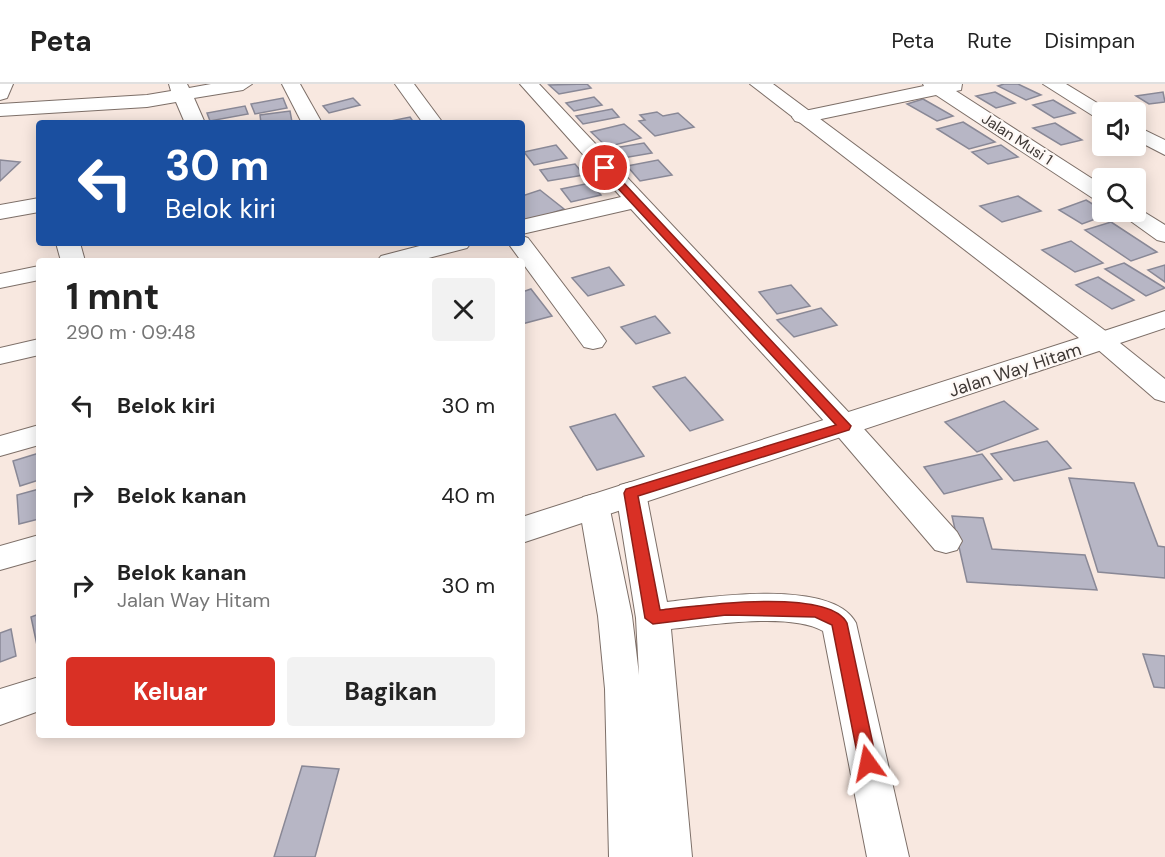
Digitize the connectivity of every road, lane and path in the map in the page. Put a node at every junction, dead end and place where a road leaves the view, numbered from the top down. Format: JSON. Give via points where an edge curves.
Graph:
{"nodes":[{"id":1,"x":4,"y":84,"type":"edge"},
{"id":2,"x":243,"y":84,"type":"edge"},
{"id":3,"x":291,"y":84,"type":"edge"},
{"id":4,"x":404,"y":84,"type":"edge"},
{"id":5,"x":529,"y":84,"type":"edge"},
{"id":6,"x":760,"y":84,"type":"edge"},
{"id":7,"x":962,"y":84,"type":"edge"},
{"id":8,"x":1052,"y":84,"type":"edge"},
{"id":9,"x":936,"y":86,"type":"edge"},
{"id":10,"x":180,"y":90,"type":"edge"},
{"id":11,"x":0,"y":94,"type":"edge"},
{"id":12,"x":120,"y":103,"type":"junction"},
{"id":13,"x":1092,"y":107,"type":"edge"},
{"id":14,"x":0,"y":110,"type":"edge"},
{"id":15,"x":802,"y":117,"type":"junction"},
{"id":16,"x":109,"y":120,"type":"edge"},
{"id":17,"x":194,"y":120,"type":"edge"},
{"id":18,"x":310,"y":120,"type":"edge"},
{"id":19,"x":430,"y":120,"type":"edge"},
{"id":20,"x":1146,"y":138,"type":"edge"},
{"id":21,"x":1165,"y":149,"type":"edge"},
{"id":22,"x":1092,"y":187,"type":"edge"},
{"id":23,"x":635,"y":201,"type":"junction"},
{"id":24,"x":36,"y":206,"type":"edge"},
{"id":25,"x":0,"y":212,"type":"edge"},
{"id":26,"x":1145,"y":222,"type":"edge"},
{"id":27,"x":525,"y":226,"type":"edge"},
{"id":28,"x":1165,"y":235,"type":"edge"},
{"id":29,"x":447,"y":246,"type":"edge"},
{"id":30,"x":522,"y":246,"type":"edge"},
{"id":31,"x":401,"y":258,"type":"edge"},
{"id":32,"x":36,"y":274,"type":"edge"},
{"id":33,"x":0,"y":281,"type":"edge"},
{"id":34,"x":1165,"y":319,"type":"edge"},
{"id":35,"x":593,"y":341,"type":"dead end"},
{"id":36,"x":1101,"y":341,"type":"junction"},
{"id":37,"x":36,"y":348,"type":"edge"},
{"id":38,"x":0,"y":356,"type":"edge"},
{"id":39,"x":1165,"y":393,"type":"edge"},
{"id":40,"x":845,"y":426,"type":"junction"},
{"id":41,"x":36,"y":436,"type":"edge"},
{"id":42,"x":0,"y":446,"type":"edge"},
{"id":43,"x":631,"y":493,"type":"junction"},
{"id":44,"x":594,"y":505,"type":"junction"},
{"id":45,"x":525,"y":529,"type":"edge"},
{"id":46,"x":946,"y":541,"type":"dead end"},
{"id":47,"x":36,"y":548,"type":"edge"},
{"id":48,"x":0,"y":558,"type":"edge"},
{"id":49,"x":653,"y":618,"type":"junction"},
{"id":50,"x":36,"y":695,"type":"edge"},
{"id":51,"x":0,"y":707,"type":"edge"},
{"id":52,"x":630,"y":857,"type":"edge"},
{"id":53,"x":670,"y":857,"type":"edge"},
{"id":54,"x":888,"y":857,"type":"edge"}],
"edges":[{"from":1,"to":11,"type":"street"},
{"from":2,"to":10,"type":"street"},
{"from":3,"to":18,"type":"street"},
{"from":4,"to":19,"type":"street"},
{"from":5,"to":23,"type":"street"},
{"from":6,"to":15,"type":"street","name":"Jalan Way Hitam"},
{"from":7,"to":9,"type":"street"},
{"from":8,"to":13,"type":"street"},
{"from":9,"to":15,"type":"street"},
{"from":9,"to":22,"type":"street","name":"Jalan Musi 1"},
{"from":10,"to":12,"type":"street"},
{"from":10,"to":17,"type":"street"},
{"from":12,"to":14,"type":"street"},
{"from":12,"to":16,"type":"street"},
{"from":15,"to":36,"type":"street","name":"Jalan Way Hitam"},
{"from":20,"to":21,"type":"street"},
{"from":23,"to":27,"type":"street"},
{"from":23,"to":40,"type":"street"},
{"from":24,"to":25,"type":"street"},
{"from":26,"to":28,"type":"street"},
{"from":29,"to":31,"type":"street"},
{"from":30,"to":35,"type":"street"},
{"from":32,"to":33,"type":"street"},
{"from":34,"to":36,"type":"street"},
{"from":36,"to":39,"type":"street"},
{"from":36,"to":40,"type":"street","name":"Jalan Way Hitam"},
{"from":37,"to":38,"type":"street"},
{"from":40,"to":43,"type":"street","name":"Jalan Way Hitam"},
{"from":40,"to":46,"type":"street"},
{"from":41,"to":42,"type":"street"},
{"from":43,"to":44,"type":"street","name":"Jalan Way Hitam"},
{"from":43,"to":49,"type":"street"},
{"from":44,"to":45,"type":"street","name":"Jalan Way Hitam"},
{"from":44,"to":52,"type":"street","via":[[615,616],[623,689]]},
{"from":47,"to":48,"type":"street"},
{"from":49,"to":53,"type":"street"},
{"from":49,"to":54,"type":"street","via":[[726,608],[815,610],[839,623]]},
{"from":50,"to":51,"type":"street"}]}
